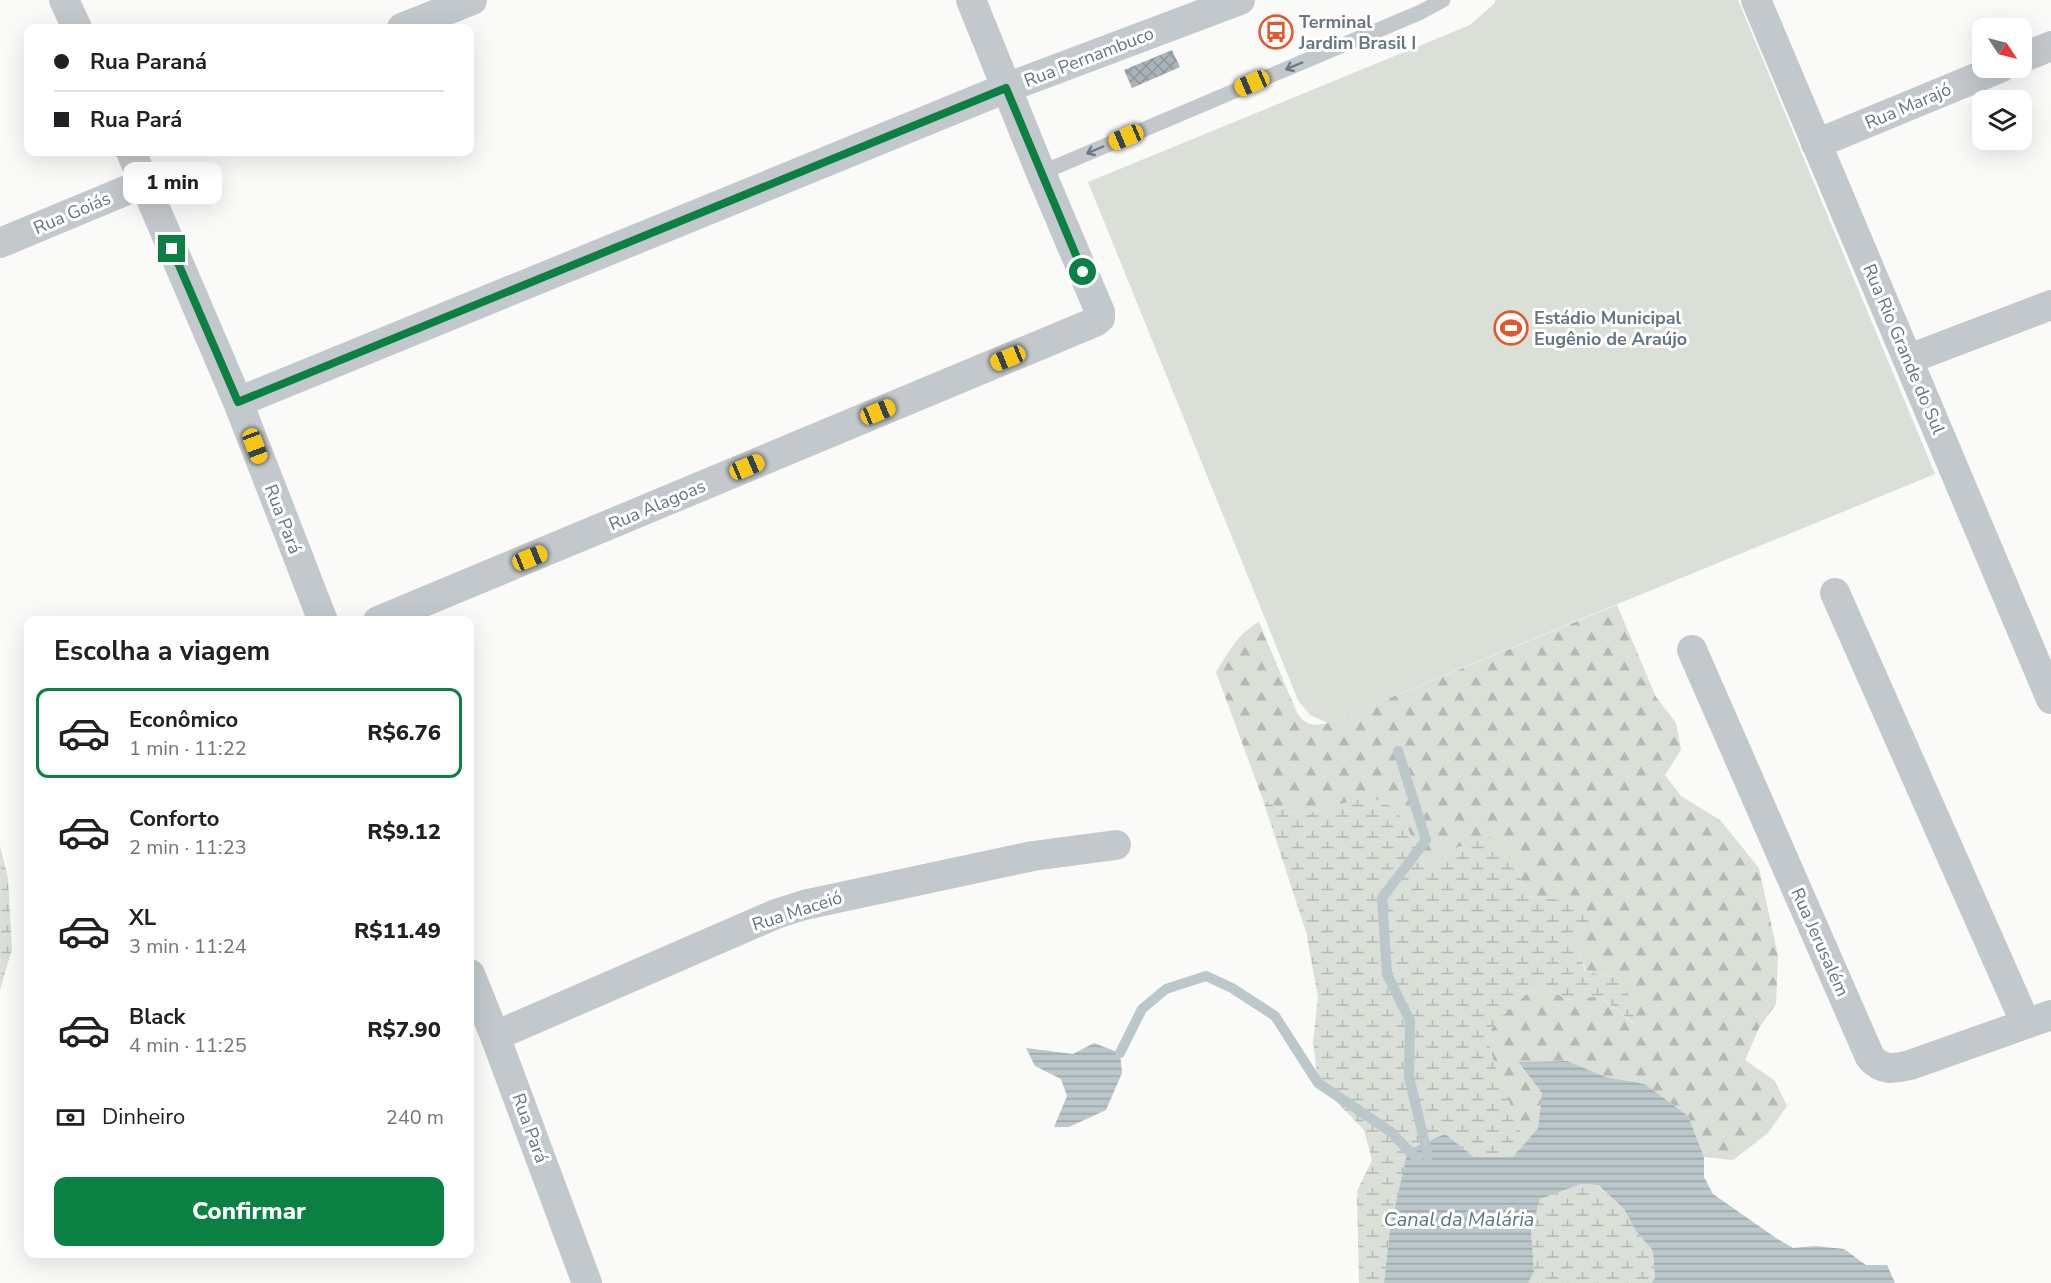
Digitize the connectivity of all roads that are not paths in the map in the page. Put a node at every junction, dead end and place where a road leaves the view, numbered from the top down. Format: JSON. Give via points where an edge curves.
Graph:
{"nodes":[{"id":1,"x":64,"y":0,"type":"edge"},
{"id":2,"x":472,"y":0,"type":"edge"},
{"id":3,"x":971,"y":0,"type":"edge"},
{"id":4,"x":1240,"y":0,"type":"edge"},
{"id":5,"x":1443,"y":0,"type":"edge"},
{"id":6,"x":1756,"y":0,"type":"edge"},
{"id":7,"x":409,"y":17,"type":"edge"},
{"id":8,"x":75,"y":24,"type":"edge"},
{"id":9,"x":2051,"y":46,"type":"edge"},
{"id":10,"x":2032,"y":54,"type":"edge"},
{"id":11,"x":1976,"y":78,"type":"edge"},
{"id":12,"x":1006,"y":88,"type":"junction"},
{"id":13,"x":1816,"y":144,"type":"junction"},
{"id":14,"x":133,"y":156,"type":"edge"},
{"id":15,"x":1041,"y":173,"type":"junction"},
{"id":16,"x":144,"y":183,"type":"junction"},
{"id":17,"x":0,"y":243,"type":"edge"},
{"id":18,"x":2051,"y":304,"type":"edge"},
{"id":19,"x":1908,"y":359,"type":"junction"},
{"id":20,"x":238,"y":402,"type":"junction"},
{"id":21,"x":1834,"y":593,"type":"dead end"},
{"id":22,"x":320,"y":616,"type":"edge"},
{"id":23,"x":390,"y":616,"type":"edge"},
{"id":24,"x":1692,"y":650,"type":"dead end"},
{"id":25,"x":2051,"y":699,"type":"edge"},
{"id":26,"x":1116,"y":845,"type":"dead end"},
{"id":27,"x":474,"y":984,"type":"edge"},
{"id":28,"x":2038,"y":1020,"type":"edge"},
{"id":29,"x":495,"y":1036,"type":"junction"},
{"id":30,"x":587,"y":1283,"type":"edge"}],
"edges":[{"from":1,"to":8,"type":"street"},
{"from":2,"to":7,"type":"street"},
{"from":3,"to":12,"type":"street"},
{"from":4,"to":12,"type":"street","name":"Rua Pernambuco"},
{"from":5,"to":15,"type":"lane","one_way":true},
{"from":6,"to":13,"type":"street","name":"Rua Rio Grande do Sul"},
{"from":9,"to":10,"type":"street"},
{"from":11,"to":13,"type":"street","name":"Rua Marajó"},
{"from":12,"to":15,"type":"street"},
{"from":12,"to":20,"type":"street","name":"Rua Pernambuco"},
{"from":13,"to":19,"type":"street","name":"Rua Rio Grande do Sul"},
{"from":14,"to":16,"type":"street","name":"Rua Pará"},
{"from":15,"to":23,"type":"street","name":"Rua Alagoas","via":[[1100,318]]},
{"from":16,"to":17,"type":"street","name":"Rua Goiás"},
{"from":16,"to":20,"type":"street","name":"Rua Pará"},
{"from":18,"to":19,"type":"street"},
{"from":19,"to":25,"type":"street","name":"Rua Rio Grande do Sul"},
{"from":20,"to":22,"type":"street","name":"Rua Pará"},
{"from":21,"to":28,"type":"street"},
{"from":24,"to":28,"type":"street","name":"Rua Jerusalém","via":[[1876,1064],[1894,1069],[1910,1065]]},
{"from":26,"to":29,"type":"street","name":"Rua Maceió","via":[[1033,856],[804,905]]},
{"from":27,"to":29,"type":"street","name":"Rua Pará"},
{"from":29,"to":30,"type":"street","name":"Rua Pará"}]}
